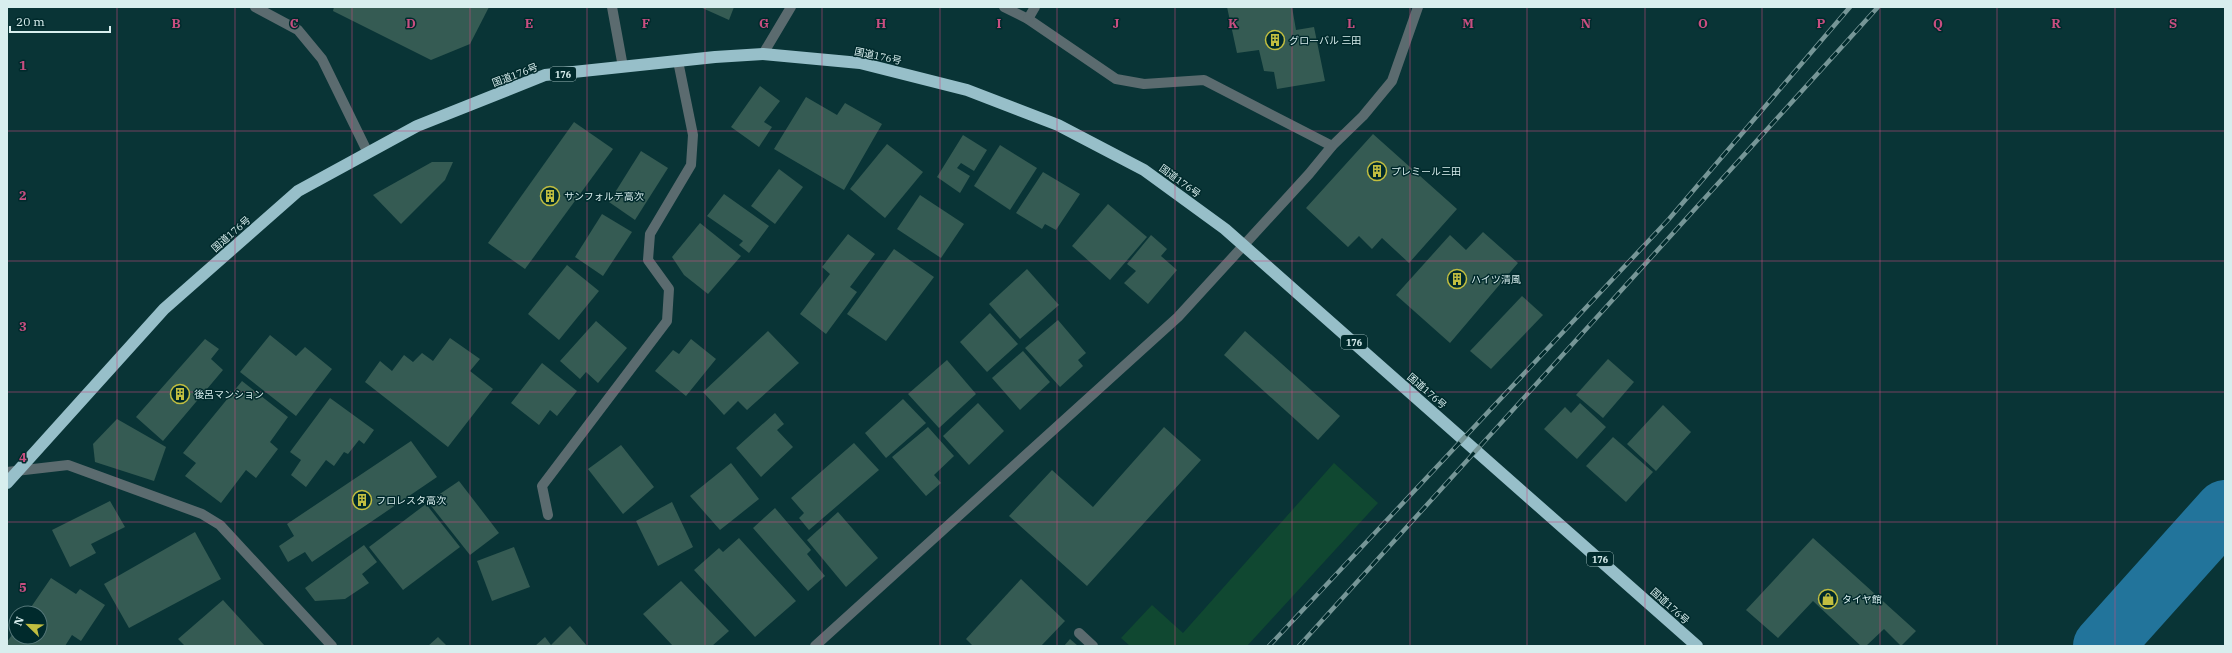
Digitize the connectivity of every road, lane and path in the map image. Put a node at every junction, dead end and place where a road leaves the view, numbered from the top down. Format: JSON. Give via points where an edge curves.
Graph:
{"nodes":[{"id":1,"x":255,"y":7,"type":"edge"},
{"id":2,"x":612,"y":7,"type":"edge"},
{"id":3,"x":791,"y":7,"type":"edge"},
{"id":4,"x":1004,"y":7,"type":"edge"},
{"id":5,"x":1035,"y":7,"type":"edge"},
{"id":6,"x":1418,"y":7,"type":"edge"},
{"id":7,"x":1028,"y":18,"type":"junction"},
{"id":8,"x":763,"y":54,"type":"junction"},
{"id":9,"x":678,"y":61,"type":"junction"},
{"id":10,"x":623,"y":67,"type":"junction"},
{"id":11,"x":1332,"y":146,"type":"junction"},
{"id":12,"x":368,"y":153,"type":"junction"},
{"id":13,"x":21,"y":469,"type":"junction"},
{"id":14,"x":7,"y":472,"type":"edge"},
{"id":15,"x":7,"y":483,"type":"edge"},
{"id":16,"x":548,"y":515,"type":"dead end"},
{"id":17,"x":1079,"y":633,"type":"dead end"},
{"id":18,"x":332,"y":646,"type":"edge"},
{"id":19,"x":815,"y":646,"type":"edge"},
{"id":20,"x":1093,"y":646,"type":"edge"},
{"id":21,"x":1697,"y":646,"type":"edge"}],
"edges":[{"from":1,"to":12,"type":"street","via":[[298,30],[322,59]]},
{"from":2,"to":10,"type":"street"},
{"from":3,"to":8,"type":"street"},
{"from":4,"to":7,"type":"street"},
{"from":5,"to":7,"type":"street"},
{"from":6,"to":11,"type":"street","via":[[1392,81],[1363,116]]},
{"from":7,"to":11,"type":"street","via":[[1116,79],[1144,84],[1204,80]]},
{"from":8,"to":9,"type":"highway","name":"国道176号","number":"176"},
{"from":8,"to":21,"type":"highway","name":"国道176号","number":"176","via":[[860,63],[967,90],[1058,124],[1144,170],[1225,229],[1274,271]]},
{"from":9,"to":10,"type":"highway","name":"国道176号","number":"176"},
{"from":9,"to":16,"type":"street","via":[[693,136],[691,165],[650,234],[648,260],[669,289],[668,321],[542,486]]},
{"from":10,"to":12,"type":"highway","name":"国道176号","number":"176","via":[[545,76],[417,126]]},
{"from":11,"to":19,"type":"street","via":[[1178,318]]},
{"from":12,"to":13,"type":"highway","name":"国道176号","number":"176","via":[[298,191],[164,309]]},
{"from":13,"to":14,"type":"street"},
{"from":13,"to":15,"type":"highway","name":"国道176号","number":"176"},
{"from":13,"to":18,"type":"street","via":[[68,465],[202,514],[220,525]]},
{"from":17,"to":20,"type":"street"}]}
